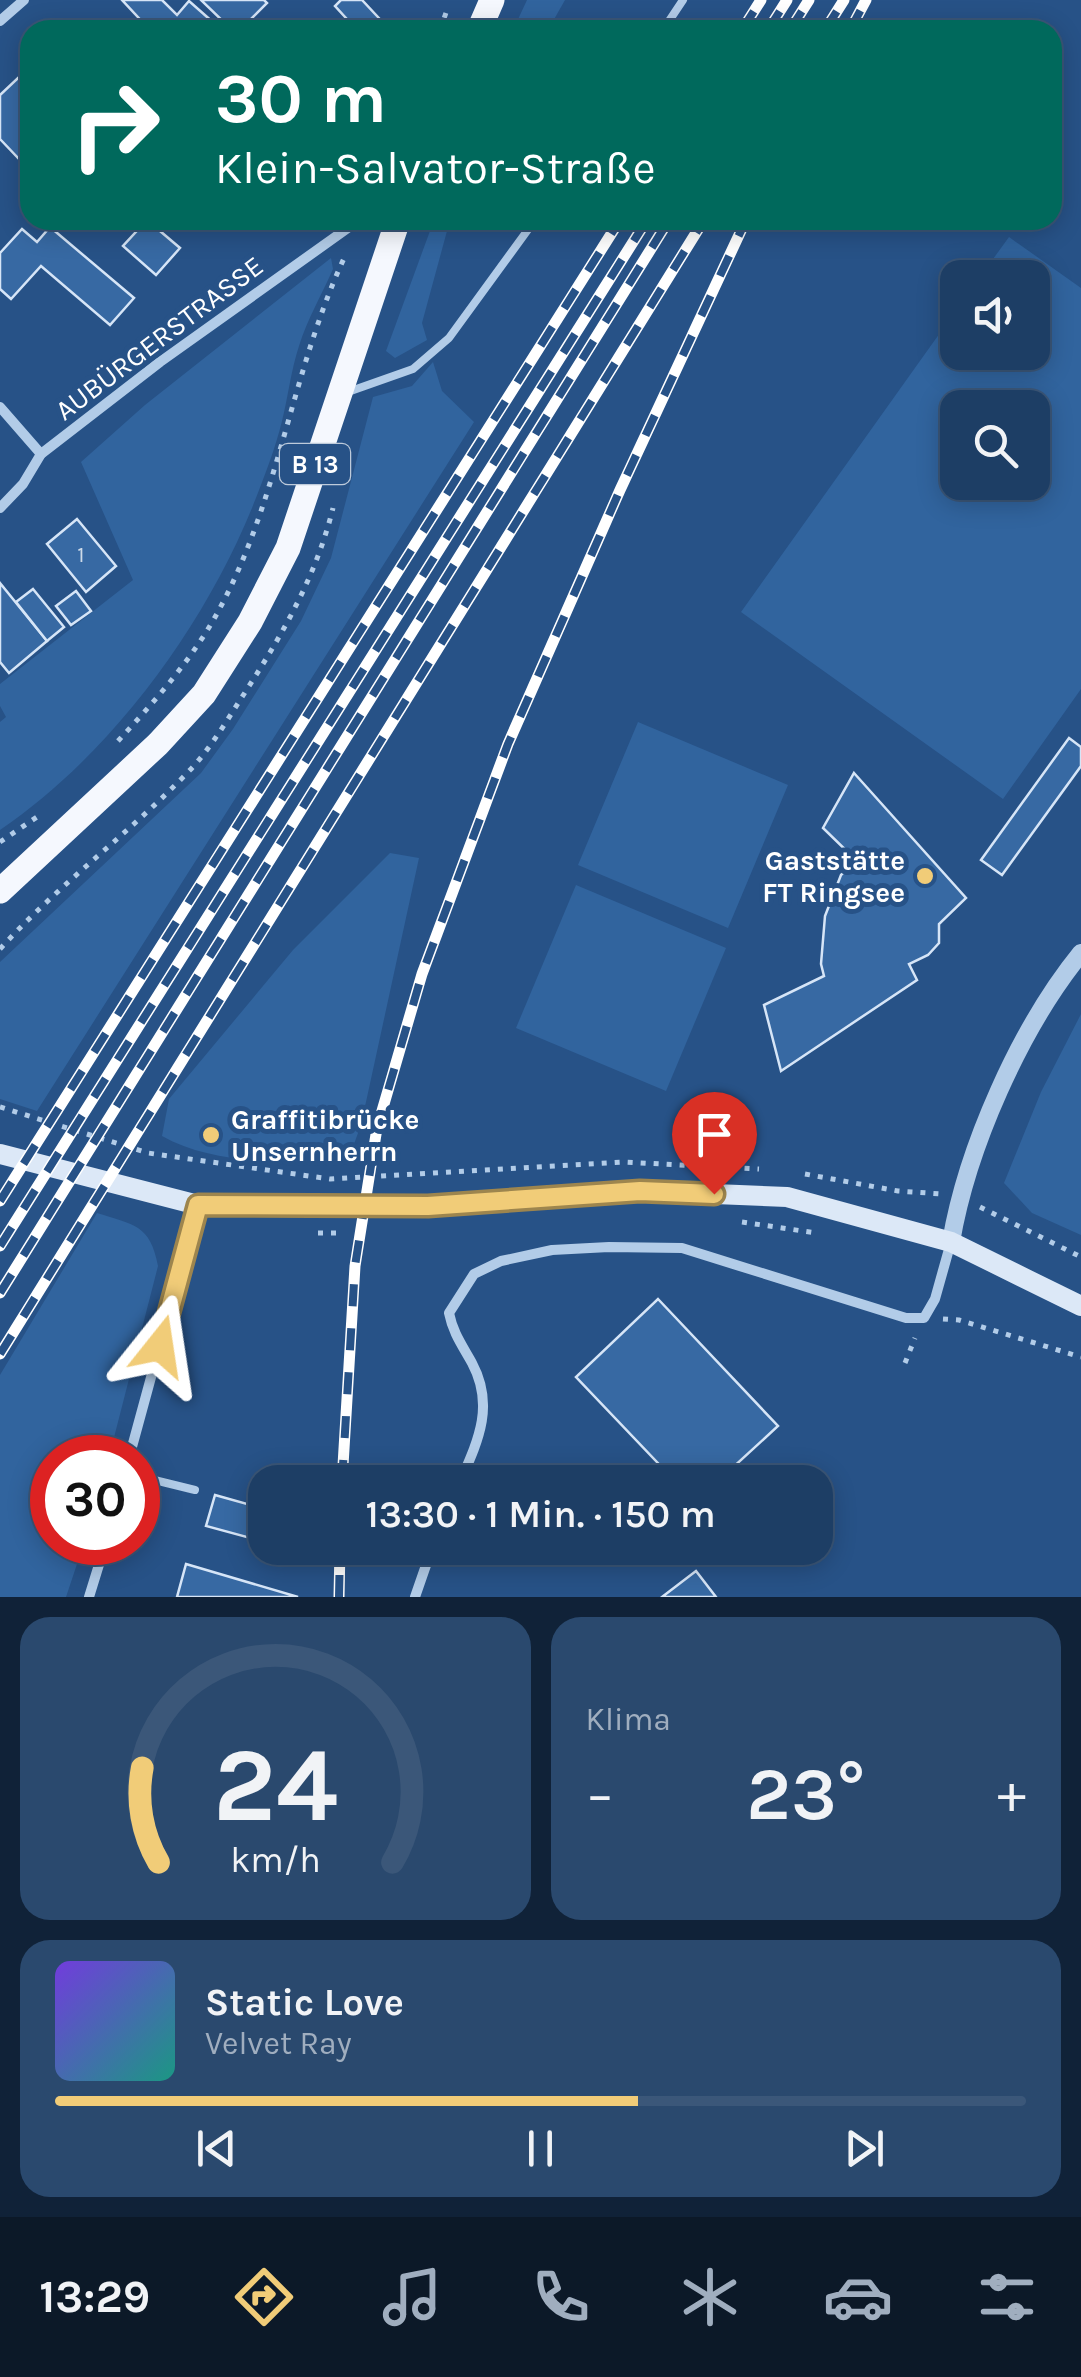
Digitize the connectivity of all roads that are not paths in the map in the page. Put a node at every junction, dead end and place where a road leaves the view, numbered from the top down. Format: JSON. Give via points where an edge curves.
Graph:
{"nodes":[{"id":1,"x":24,"y":0,"type":"edge"},
{"id":2,"x":0,"y":21,"type":"edge"},
{"id":3,"x":345,"y":230,"type":"edge"},
{"id":4,"x":395,"y":230,"type":"edge"},
{"id":5,"x":528,"y":230,"type":"edge"},
{"id":6,"x":338,"y":395,"type":"junction"},
{"id":7,"x":0,"y":407,"type":"edge"},
{"id":8,"x":41,"y":454,"type":"junction"},
{"id":9,"x":0,"y":508,"type":"edge"},
{"id":10,"x":0,"y":891,"type":"edge"},
{"id":11,"x":1081,"y":953,"type":"edge"},
{"id":12,"x":0,"y":1154,"type":"edge"},
{"id":13,"x":198,"y":1205,"type":"junction"},
{"id":14,"x":951,"y":1242,"type":"junction"},
{"id":15,"x":1081,"y":1306,"type":"edge"},
{"id":16,"x":135,"y":1435,"type":"edge"},
{"id":17,"x":468,"y":1465,"type":"edge"},
{"id":18,"x":160,"y":1482,"type":"edge"},
{"id":19,"x":194,"y":1490,"type":"dead end"},
{"id":20,"x":99,"y":1565,"type":"edge"},
{"id":21,"x":426,"y":1565,"type":"edge"},
{"id":22,"x":90,"y":1597,"type":"edge"},
{"id":23,"x":414,"y":1597,"type":"edge"}],
"edges":[{"from":1,"to":2,"type":"street"},
{"from":3,"to":8,"type":"street","name":"AUBÜRGERSTRASSE"},
{"from":4,"to":6,"type":"main road","number":"B 13"},
{"from":5,"to":6,"type":"lane","via":[[449,338],[413,369]]},
{"from":6,"to":10,"type":"main road","number":"B 13","via":[[288,548],[204,694]]},
{"from":7,"to":8,"type":"street"},
{"from":8,"to":9,"type":"street","name":"AUBÜRGERSTRASSE"},
{"from":11,"to":14,"type":"street","via":[[998,1092],[959,1197]]},
{"from":12,"to":13,"type":"main road"},
{"from":13,"to":14,"type":"main road","via":[[428,1206],[640,1191],[788,1197]]},
{"from":13,"to":16,"type":"street"},
{"from":14,"to":15,"type":"main road"},
{"from":14,"to":17,"type":"street","via":[[924,1318],[906,1318],[682,1248],[552,1250],[500,1261],[474,1274],[449,1313],[486,1401],[482,1434]]},
{"from":18,"to":19,"type":"lane"},
{"from":20,"to":22,"type":"street"},
{"from":21,"to":23,"type":"street"}]}
